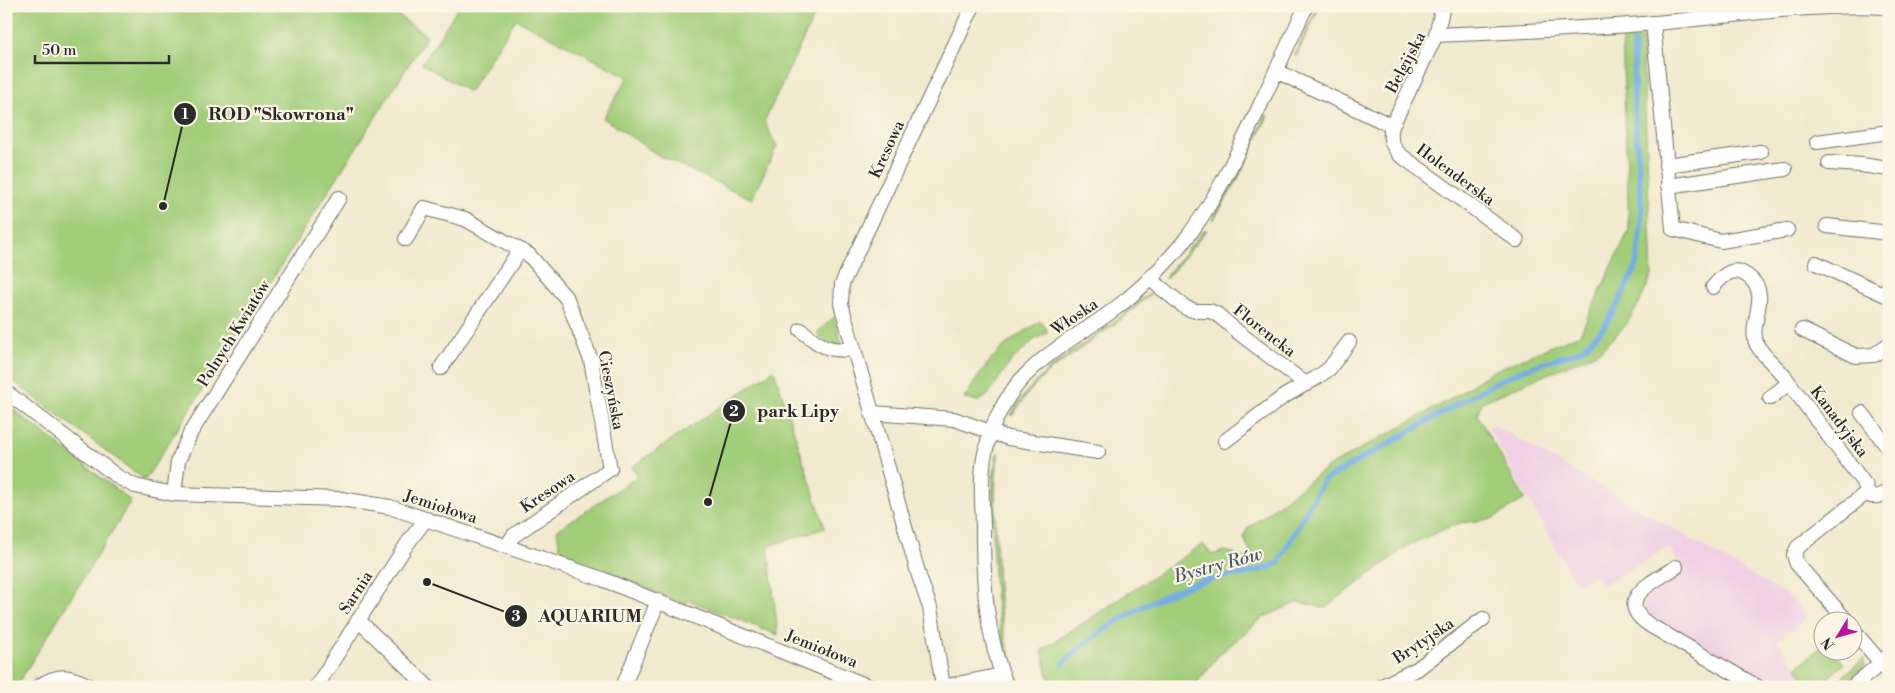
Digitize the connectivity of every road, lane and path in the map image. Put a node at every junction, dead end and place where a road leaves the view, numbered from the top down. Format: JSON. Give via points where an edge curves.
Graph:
{"nodes":[{"id":1,"x":973,"y":6,"type":"edge"},
{"id":2,"x":1306,"y":6,"type":"edge"},
{"id":3,"x":1443,"y":6,"type":"edge"},
{"id":4,"x":1889,"y":7,"type":"edge"},
{"id":5,"x":1653,"y":23,"type":"junction"},
{"id":6,"x":1436,"y":35,"type":"junction"},
{"id":7,"x":1276,"y":71,"type":"junction"},
{"id":8,"x":1392,"y":126,"type":"junction"},
{"id":9,"x":1889,"y":132,"type":"edge"},
{"id":10,"x":1818,"y":142,"type":"dead end"},
{"id":11,"x":1761,"y":152,"type":"dead end"},
{"id":12,"x":1829,"y":163,"type":"dead end"},
{"id":13,"x":1666,"y":165,"type":"junction"},
{"id":14,"x":1785,"y":169,"type":"dead end"},
{"id":15,"x":1889,"y":169,"type":"edge"},
{"id":16,"x":1668,"y":186,"type":"junction"},
{"id":17,"x":339,"y":198,"type":"dead end"},
{"id":18,"x":1827,"y":226,"type":"dead end"},
{"id":19,"x":1787,"y":230,"type":"dead end"},
{"id":20,"x":1889,"y":234,"type":"edge"},
{"id":21,"x":406,"y":239,"type":"dead end"},
{"id":22,"x":1517,"y":240,"type":"dead end"},
{"id":23,"x":520,"y":250,"type":"junction"},
{"id":24,"x":1816,"y":263,"type":"dead end"},
{"id":25,"x":1150,"y":279,"type":"junction"},
{"id":26,"x":1889,"y":285,"type":"edge"},
{"id":27,"x":1714,"y":286,"type":"dead end"},
{"id":28,"x":801,"y":330,"type":"dead end"},
{"id":29,"x":1802,"y":330,"type":"dead end"},
{"id":30,"x":1349,"y":342,"type":"dead end"},
{"id":31,"x":1889,"y":344,"type":"edge"},
{"id":32,"x":854,"y":349,"type":"junction"},
{"id":33,"x":441,"y":368,"type":"dead end"},
{"id":34,"x":1790,"y":383,"type":"junction"},
{"id":35,"x":1306,"y":384,"type":"junction"},
{"id":36,"x":6,"y":392,"type":"edge"},
{"id":37,"x":1770,"y":398,"type":"dead end"},
{"id":38,"x":872,"y":413,"type":"junction"},
{"id":39,"x":1862,"y":413,"type":"dead end"},
{"id":40,"x":991,"y":432,"type":"junction"},
{"id":41,"x":1225,"y":441,"type":"dead end"},
{"id":42,"x":1889,"y":449,"type":"edge"},
{"id":43,"x":1098,"y":452,"type":"dead end"},
{"id":44,"x":610,"y":469,"type":"joint"},
{"id":45,"x":1889,"y":490,"type":"edge"},
{"id":46,"x":174,"y":494,"type":"junction"},
{"id":47,"x":1865,"y":494,"type":"junction"},
{"id":48,"x":426,"y":519,"type":"junction"},
{"id":49,"x":507,"y":546,"type":"junction"},
{"id":50,"x":1676,"y":567,"type":"dead end"},
{"id":51,"x":658,"y":601,"type":"junction"},
{"id":52,"x":1837,"y":610,"type":"edge"},
{"id":53,"x":1483,"y":619,"type":"dead end"},
{"id":54,"x":358,"y":620,"type":"junction"},
{"id":55,"x":1862,"y":639,"type":"edge"},
{"id":56,"x":1886,"y":664,"type":"edge"},
{"id":57,"x":1004,"y":681,"type":"edge"},
{"id":58,"x":38,"y":687,"type":"edge"},
{"id":59,"x":92,"y":687,"type":"edge"},
{"id":60,"x":316,"y":687,"type":"edge"},
{"id":61,"x":428,"y":687,"type":"edge"},
{"id":62,"x":623,"y":687,"type":"edge"},
{"id":63,"x":870,"y":687,"type":"edge"},
{"id":64,"x":943,"y":687,"type":"edge"},
{"id":65,"x":1380,"y":687,"type":"edge"},
{"id":66,"x":1758,"y":687,"type":"edge"},
{"id":67,"x":1852,"y":687,"type":"edge"}],
"edges":[{"from":1,"to":32,"type":"street","name":"Kresowa","via":[[842,284],[842,308]]},
{"from":2,"to":7,"type":"street","name":"Włoska"},
{"from":3,"to":6,"type":"street"},
{"from":4,"to":5,"type":"street","name":"Belgijska","via":[[1789,9]]},
{"from":5,"to":6,"type":"street","name":"Belgijska"},
{"from":5,"to":13,"type":"street"},
{"from":6,"to":8,"type":"street","name":"Belgijska"},
{"from":7,"to":8,"type":"street"},
{"from":7,"to":25,"type":"street","name":"Włoska","via":[[1217,193],[1181,244]]},
{"from":8,"to":22,"type":"street","name":"Holenderska","via":[[1391,142],[1399,154]]},
{"from":9,"to":10,"type":"street"},
{"from":11,"to":13,"type":"street"},
{"from":12,"to":15,"type":"street"},
{"from":13,"to":16,"type":"street"},
{"from":14,"to":16,"type":"street"},
{"from":16,"to":19,"type":"street","via":[[1673,229],[1721,241]]},
{"from":17,"to":46,"type":"street","name":"Polnych Kwiatów","via":[[191,432],[178,461]]},
{"from":18,"to":20,"type":"street"},
{"from":21,"to":23,"type":"street","name":"Cieszyńska","via":[[424,208],[465,219]]},
{"from":23,"to":33,"type":"street"},
{"from":23,"to":44,"type":"street","name":"Cieszyńska","via":[[529,255],[567,299],[591,360]]},
{"from":24,"to":26,"type":"street","via":[[1885,295]]},
{"from":25,"to":35,"type":"street","name":"Florencka","via":[[1186,308],[1218,315]]},
{"from":25,"to":40,"type":"street","name":"Włoska","via":[[1113,311],[1033,367],[1011,393]]},
{"from":27,"to":34,"type":"street","name":"Kanadyjska","via":[[1727,273],[1734,271],[1752,279],[1760,302],[1756,343]]},
{"from":28,"to":32,"type":"street","via":[[827,349]]},
{"from":29,"to":31,"type":"street","via":[[1856,356],[1874,355]]},
{"from":30,"to":35,"type":"street","via":[[1329,368]]},
{"from":32,"to":38,"type":"street"},
{"from":34,"to":37,"type":"street"},
{"from":34,"to":47,"type":"street","name":"Kanadyjska","via":[[1866,486]]},
{"from":35,"to":41,"type":"street"},
{"from":36,"to":46,"type":"street","name":"Jemiołowa","via":[[126,482]]},
{"from":38,"to":40,"type":"street","via":[[954,419]]},
{"from":38,"to":64,"type":"street","via":[[926,591]]},
{"from":39,"to":42,"type":"street"},
{"from":40,"to":43,"type":"street","via":[[1008,438]]},
{"from":40,"to":57,"type":"street","name":"Włoska","via":[[982,480],[984,584],[989,627]]},
{"from":44,"to":49,"type":"street","name":"Kresowa","via":[[513,536]]},
{"from":45,"to":47,"type":"street","via":[[1876,497]]},
{"from":46,"to":48,"type":"street","name":"Jemiołowa","via":[[341,499],[385,506]]},
{"from":47,"to":52,"type":"street","via":[[1798,547],[1794,555],[1797,564]]},
{"from":48,"to":49,"type":"street","name":"Jemiołowa"},
{"from":48,"to":54,"type":"street","name":"Sarnia"},
{"from":49,"to":51,"type":"street","name":"Jemiołowa"},
{"from":50,"to":66,"type":"street","via":[[1638,593],[1634,601],[1636,612],[1651,626]]},
{"from":51,"to":62,"type":"street"},
{"from":51,"to":63,"type":"street","name":"Jemiołowa"},
{"from":53,"to":65,"type":"street","name":"Brytyjska","via":[[1423,666]]},
{"from":54,"to":60,"type":"street","name":"Sarnia"},
{"from":54,"to":61,"type":"street"},
{"from":55,"to":56,"type":"street"},
{"from":56,"to":67,"type":"street"},
{"from":57,"to":64,"type":"street"},
{"from":58,"to":59,"type":"street","via":[[46,681],[72,677]]}]}
